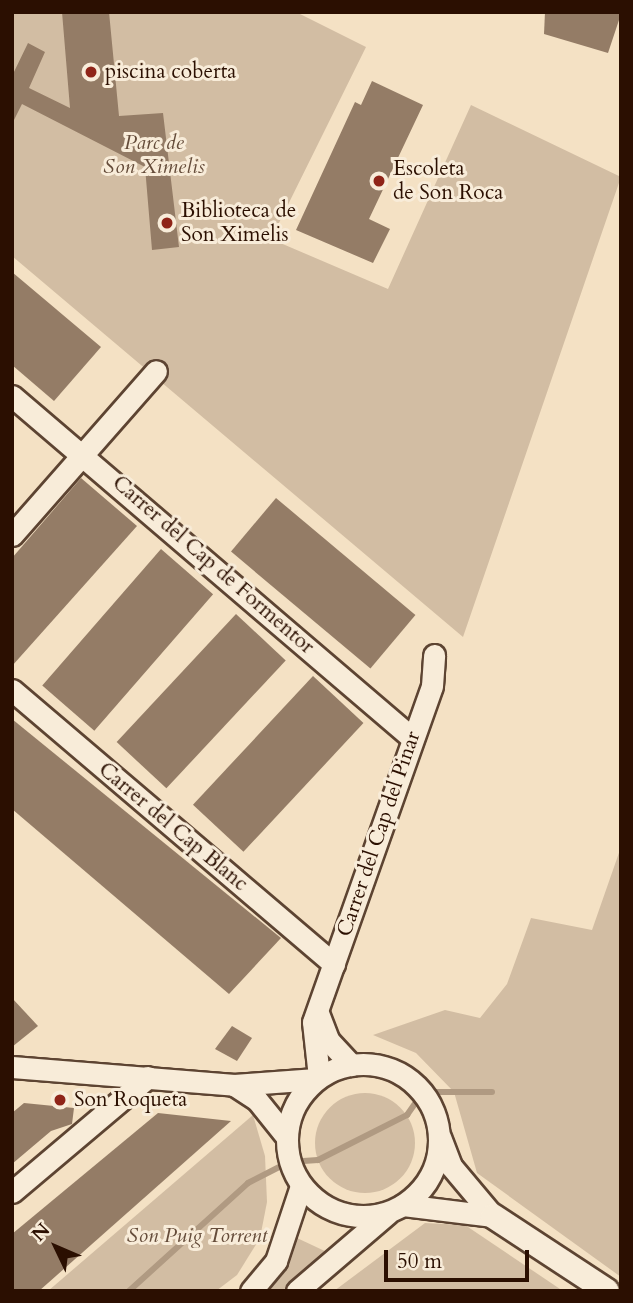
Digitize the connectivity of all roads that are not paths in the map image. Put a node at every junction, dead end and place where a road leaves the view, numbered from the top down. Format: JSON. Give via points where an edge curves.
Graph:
{"nodes":[{"id":1,"x":156,"y":371,"type":"dead end"},
{"id":2,"x":12,"y":396,"type":"edge"},
{"id":3,"x":83,"y":453,"type":"junction"},
{"id":4,"x":12,"y":536,"type":"edge"},
{"id":5,"x":434,"y":655,"type":"dead end"},
{"id":6,"x":12,"y":690,"type":"edge"},
{"id":7,"x":412,"y":738,"type":"junction"},
{"id":8,"x":334,"y":964,"type":"junction"},
{"id":9,"x":317,"y":1011,"type":"junction"},
{"id":10,"x":351,"y":1065,"type":"junction"},
{"id":11,"x":12,"y":1068,"type":"edge"},
{"id":12,"x":148,"y":1077,"type":"junction"},
{"id":13,"x":317,"y":1078,"type":"junction"},
{"id":14,"x":234,"y":1085,"type":"junction"},
{"id":15,"x":439,"y":1135,"type":"junction"},
{"id":16,"x":286,"y":1136,"type":"junction"},
{"id":17,"x":301,"y":1186,"type":"junction"},
{"id":18,"x":12,"y":1192,"type":"edge"},
{"id":19,"x":397,"y":1208,"type":"junction"},
{"id":20,"x":493,"y":1216,"type":"junction"},
{"id":21,"x":251,"y":1291,"type":"edge"},
{"id":22,"x":296,"y":1291,"type":"edge"},
{"id":23,"x":607,"y":1291,"type":"edge"}],
"edges":[{"from":1,"to":3,"type":"street"},
{"from":2,"to":3,"type":"street","name":"Carrer del Cap de Formentor"},
{"from":3,"to":4,"type":"street"},
{"from":3,"to":7,"type":"street","name":"Carrer del Cap de Formentor"},
{"from":5,"to":7,"type":"street","name":"Carrer del Cap del Pinar","via":[[432,686]]},
{"from":6,"to":8,"type":"street","name":"Carrer del Cap Blanc"},
{"from":7,"to":8,"type":"street","name":"Carrer del Cap del Pinar"},
{"from":8,"to":9,"type":"street","name":"Carrer del Cap del Pinar"},
{"from":9,"to":10,"type":"street","via":[[329,1041]]},
{"from":9,"to":13,"type":"street","name":"Carrer del Cap del Pinar"},
{"from":10,"to":13,"type":"street"},
{"from":10,"to":15,"type":"street","via":[[386,1067],[406,1077],[434,1112]]},
{"from":11,"to":12,"type":"street"},
{"from":12,"to":14,"type":"street"},
{"from":12,"to":18,"type":"street"},
{"from":13,"to":14,"type":"street"},
{"from":13,"to":16,"type":"street","via":[[296,1104]]},
{"from":14,"to":16,"type":"street","via":[[257,1100]]},
{"from":15,"to":19,"type":"street","via":[[430,1176]]},
{"from":15,"to":20,"type":"street","via":[[452,1166]]},
{"from":16,"to":17,"type":"street"},
{"from":17,"to":19,"type":"street","via":[[341,1214]]},
{"from":17,"to":21,"type":"street","via":[[276,1261]]},
{"from":19,"to":20,"type":"street"},
{"from":19,"to":22,"type":"street"},
{"from":20,"to":23,"type":"street"}]}
